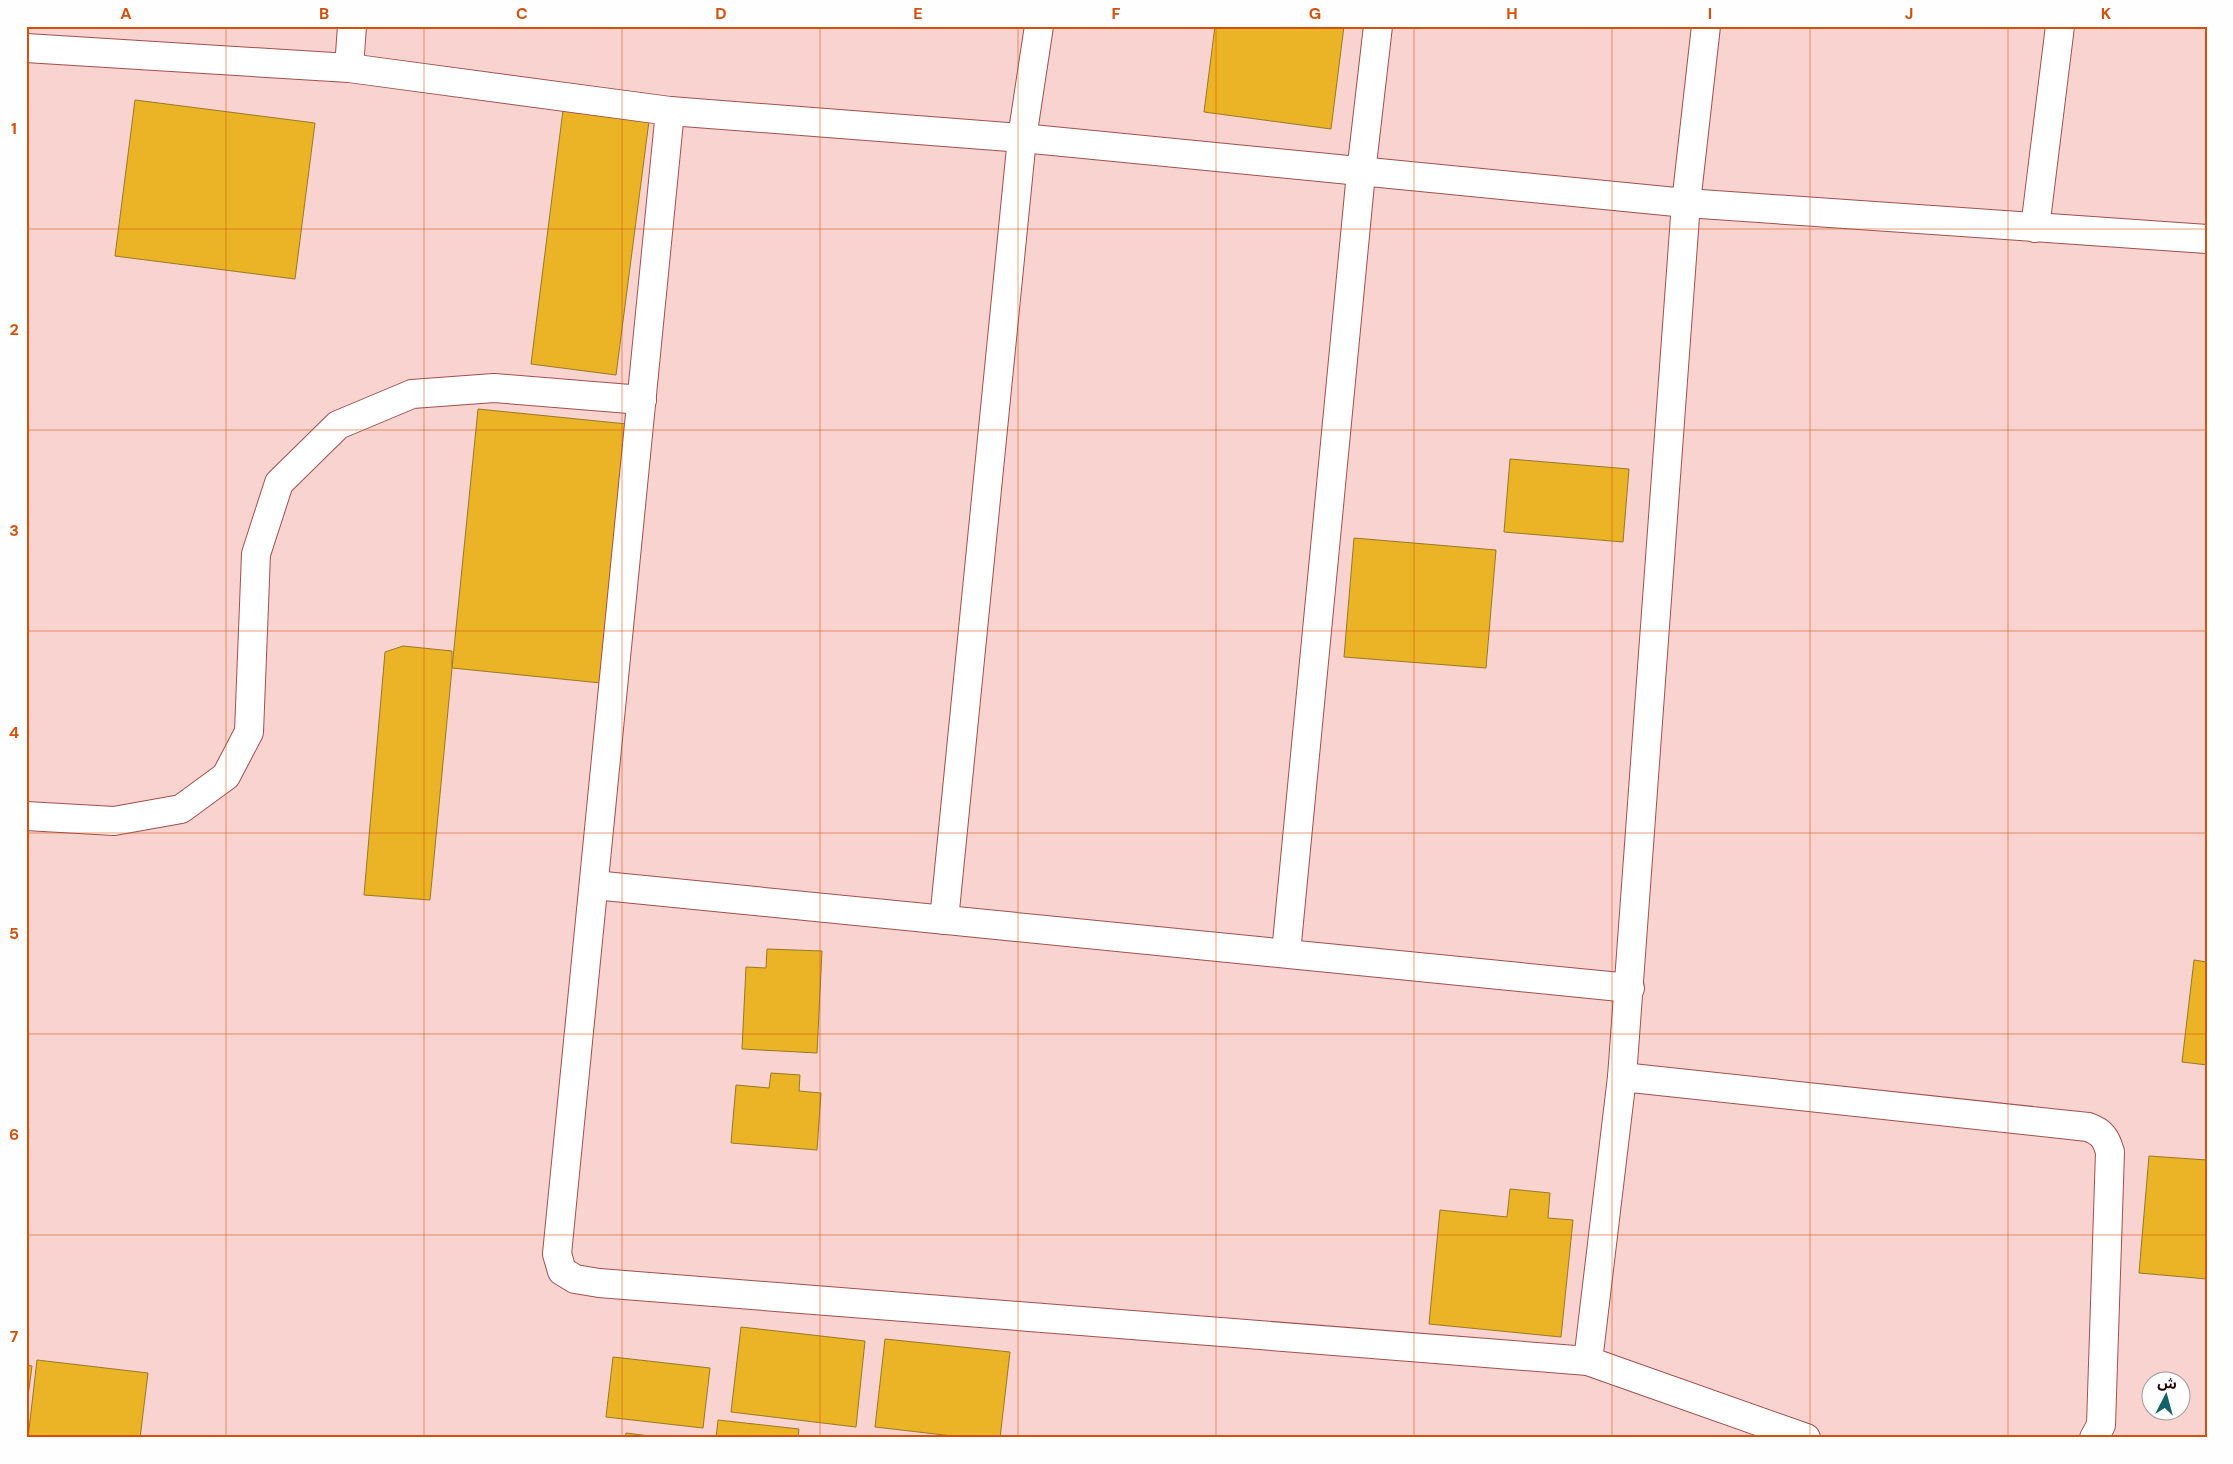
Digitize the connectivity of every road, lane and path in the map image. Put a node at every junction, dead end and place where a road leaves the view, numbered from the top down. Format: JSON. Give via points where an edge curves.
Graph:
{"nodes":[{"id":1,"x":352,"y":26,"type":"edge"},
{"id":2,"x":1039,"y":26,"type":"edge"},
{"id":3,"x":1378,"y":26,"type":"edge"},
{"id":4,"x":1706,"y":26,"type":"edge"},
{"id":5,"x":2060,"y":26,"type":"edge"},
{"id":6,"x":26,"y":48,"type":"edge"},
{"id":7,"x":349,"y":68,"type":"junction"},
{"id":8,"x":670,"y":112,"type":"junction"},
{"id":9,"x":1022,"y":138,"type":"junction"},
{"id":10,"x":1361,"y":173,"type":"junction"},
{"id":11,"x":1686,"y":204,"type":"junction"},
{"id":12,"x":2035,"y":228,"type":"junction"},
{"id":13,"x":2207,"y":239,"type":"edge"},
{"id":14,"x":642,"y":400,"type":"junction"},
{"id":15,"x":26,"y":816,"type":"edge"},
{"id":16,"x":594,"y":885,"type":"junction"},
{"id":17,"x":944,"y":920,"type":"junction"},
{"id":18,"x":1286,"y":954,"type":"junction"},
{"id":19,"x":1630,"y":988,"type":"junction"},
{"id":20,"x":1622,"y":1077,"type":"junction"},
{"id":21,"x":1588,"y":1361,"type":"junction"},
{"id":22,"x":1806,"y":1438,"type":"edge"},
{"id":23,"x":2094,"y":1438,"type":"edge"}],
"edges":[{"from":1,"to":7,"type":"street"},
{"from":2,"to":9,"type":"street"},
{"from":3,"to":10,"type":"street"},
{"from":4,"to":11,"type":"street"},
{"from":5,"to":12,"type":"street"},
{"from":6,"to":7,"type":"street"},
{"from":7,"to":8,"type":"street"},
{"from":8,"to":9,"type":"street"},
{"from":8,"to":14,"type":"street"},
{"from":9,"to":10,"type":"street"},
{"from":9,"to":17,"type":"street"},
{"from":10,"to":11,"type":"street"},
{"from":10,"to":18,"type":"street"},
{"from":11,"to":12,"type":"street"},
{"from":11,"to":19,"type":"street"},
{"from":12,"to":13,"type":"street"},
{"from":14,"to":15,"type":"street","via":[[494,388],[412,394],[338,425],[279,483],[270,510],[256,554],[249,732],[226,776],[181,809],[114,821]]},
{"from":14,"to":16,"type":"street"},
{"from":16,"to":17,"type":"street"},
{"from":16,"to":21,"type":"street","via":[[557,1254],[562,1271],[575,1279]]},
{"from":17,"to":18,"type":"street"},
{"from":18,"to":19,"type":"street"},
{"from":19,"to":20,"type":"street"},
{"from":20,"to":21,"type":"street"},
{"from":20,"to":23,"type":"street","via":[[2078,1126],[2099,1131],[2106,1138],[2110,1152],[2101,1425]]},
{"from":21,"to":22,"type":"street"}]}
